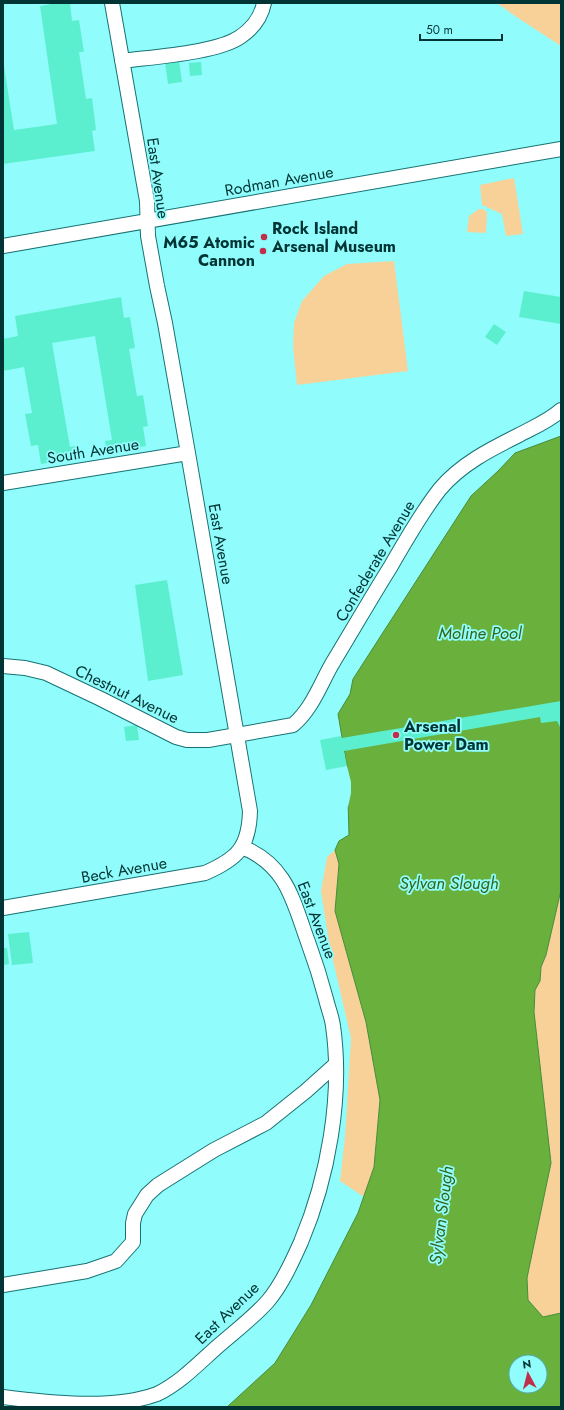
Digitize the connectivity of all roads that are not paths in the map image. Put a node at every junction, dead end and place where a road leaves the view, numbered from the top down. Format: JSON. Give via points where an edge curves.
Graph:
{"nodes":[{"id":1,"x":112,"y":3,"type":"edge"},
{"id":2,"x":264,"y":3,"type":"edge"},
{"id":3,"x":122,"y":61,"type":"junction"},
{"id":4,"x":561,"y":149,"type":"edge"},
{"id":5,"x":148,"y":221,"type":"junction"},
{"id":6,"x":3,"y":246,"type":"edge"},
{"id":7,"x":561,"y":410,"type":"edge"},
{"id":8,"x":188,"y":453,"type":"junction"},
{"id":9,"x":3,"y":483,"type":"edge"},
{"id":10,"x":3,"y":666,"type":"edge"},
{"id":11,"x":237,"y":734,"type":"junction"},
{"id":12,"x":242,"y":847,"type":"junction"},
{"id":13,"x":3,"y":908,"type":"edge"},
{"id":14,"x":335,"y":1064,"type":"junction"},
{"id":15,"x":3,"y":1285,"type":"edge"},
{"id":16,"x":3,"y":1397,"type":"edge"}],
"edges":[{"from":1,"to":3,"type":"street","name":"East Avenue"},
{"from":2,"to":3,"type":"street","via":[[256,23],[239,38],[198,51]]},
{"from":3,"to":5,"type":"street","name":"East Avenue","via":[[147,201]]},
{"from":4,"to":5,"type":"street","name":"Rodman Avenue"},
{"from":5,"to":6,"type":"street","name":"Rodman Avenue"},
{"from":5,"to":8,"type":"street","name":"East Avenue","via":[[148,236]]},
{"from":7,"to":11,"type":"street","name":"Confederate Avenue","via":[[553,417],[474,459],[451,477],[430,503],[400,549],[302,718],[293,725]]},
{"from":8,"to":9,"type":"street","name":"South Avenue"},
{"from":8,"to":11,"type":"street","name":"East Avenue"},
{"from":10,"to":11,"type":"street","name":"Chestnut Avenue","via":[[46,673],[176,737],[208,740]]},
{"from":11,"to":12,"type":"street","name":"East Avenue","via":[[250,812],[248,830]]},
{"from":12,"to":13,"type":"street","name":"Beck Avenue","via":[[229,861],[205,873]]},
{"from":12,"to":14,"type":"street","name":"East Avenue","via":[[273,866],[290,893],[318,970],[333,1023]]},
{"from":14,"to":15,"type":"street","via":[[266,1123],[214,1150],[158,1185],[147,1195],[135,1214],[133,1242],[116,1261],[87,1271]]},
{"from":14,"to":16,"type":"street","name":"East Avenue","via":[[334,1112],[319,1194],[296,1254],[268,1300],[173,1384],[157,1394],[99,1406]]}]}
